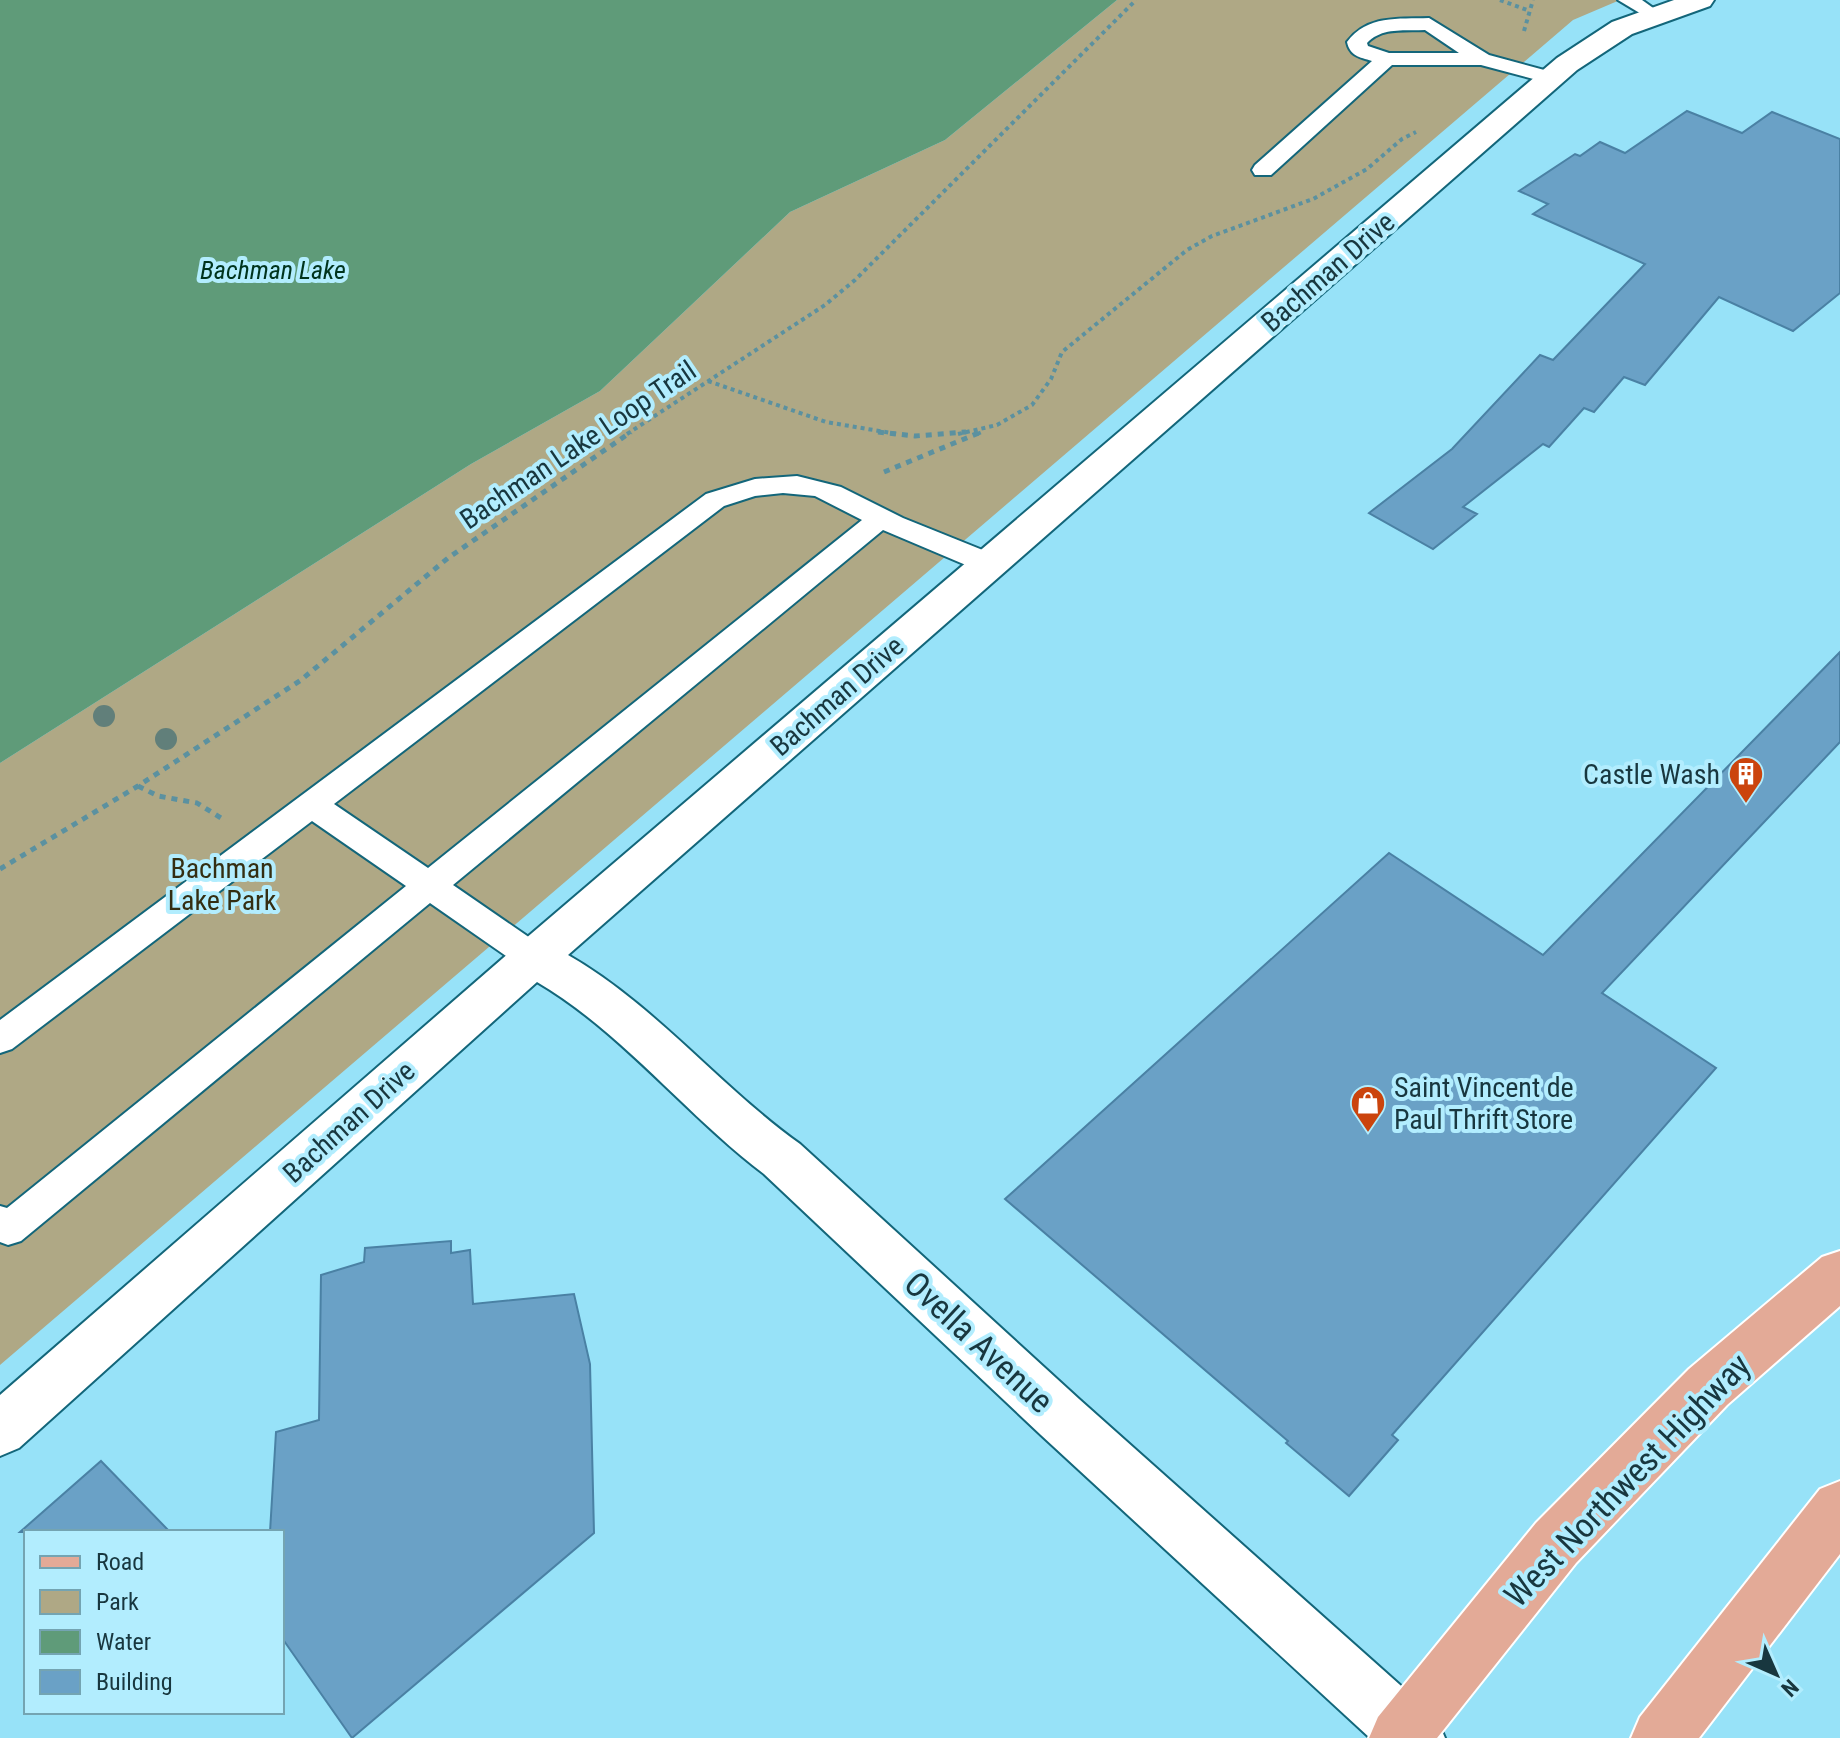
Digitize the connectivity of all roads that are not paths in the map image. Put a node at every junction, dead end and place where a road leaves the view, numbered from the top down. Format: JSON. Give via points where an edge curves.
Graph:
{"nodes":[{"id":1,"x":1700,"y":0,"type":"edge"},
{"id":2,"x":1641,"y":8,"type":"edge"},
{"id":3,"x":1387,"y":59,"type":"junction"},
{"id":4,"x":1482,"y":59,"type":"junction"},
{"id":5,"x":1552,"y":78,"type":"junction"},
{"id":6,"x":1263,"y":170,"type":"dead end"},
{"id":7,"x":881,"y":518,"type":"junction"},
{"id":8,"x":990,"y":564,"type":"junction"},
{"id":9,"x":311,"y":804,"type":"junction"},
{"id":10,"x":430,"y":886,"type":"junction"},
{"id":11,"x":534,"y":958,"type":"junction"},
{"id":12,"x":0,"y":1039,"type":"edge"},
{"id":13,"x":0,"y":1222,"type":"edge"},
{"id":14,"x":1840,"y":1274,"type":"edge"},
{"id":15,"x":0,"y":1430,"type":"edge"},
{"id":16,"x":1840,"y":1509,"type":"edge"},
{"id":17,"x":1406,"y":1735,"type":"edge"},
{"id":18,"x":1661,"y":1738,"type":"edge"}],
"edges":[{"from":1,"to":2,"type":"street","name":"Bachman Drive"},
{"from":2,"to":5,"type":"street","name":"Bachman Drive"},
{"from":3,"to":4,"type":"lane"},
{"from":3,"to":4,"type":"lane","via":[[1359,50],[1357,42],[1368,30],[1401,23],[1429,24]]},
{"from":3,"to":6,"type":"lane"},
{"from":4,"to":5,"type":"lane"},
{"from":5,"to":8,"type":"street","name":"Bachman Drive"},
{"from":7,"to":8,"type":"lane"},
{"from":7,"to":9,"type":"lane","via":[[825,490],[797,484],[740,490],[715,500]]},
{"from":7,"to":10,"type":"lane"},
{"from":8,"to":11,"type":"street","name":"Bachman Drive"},
{"from":9,"to":10,"type":"lane"},
{"from":9,"to":12,"type":"lane"},
{"from":10,"to":11,"type":"lane"},
{"from":10,"to":13,"type":"lane","via":[[8,1229]]},
{"from":11,"to":15,"type":"street","name":"Bachman Drive"},
{"from":11,"to":17,"type":"street","name":"Ovella Avenue","via":[[588,989],[782,1159]]},
{"from":14,"to":17,"type":"main road","name":"West Northwest Highway","via":[[1708,1387],[1556,1543]]},
{"from":16,"to":18,"type":"main road"}]}
